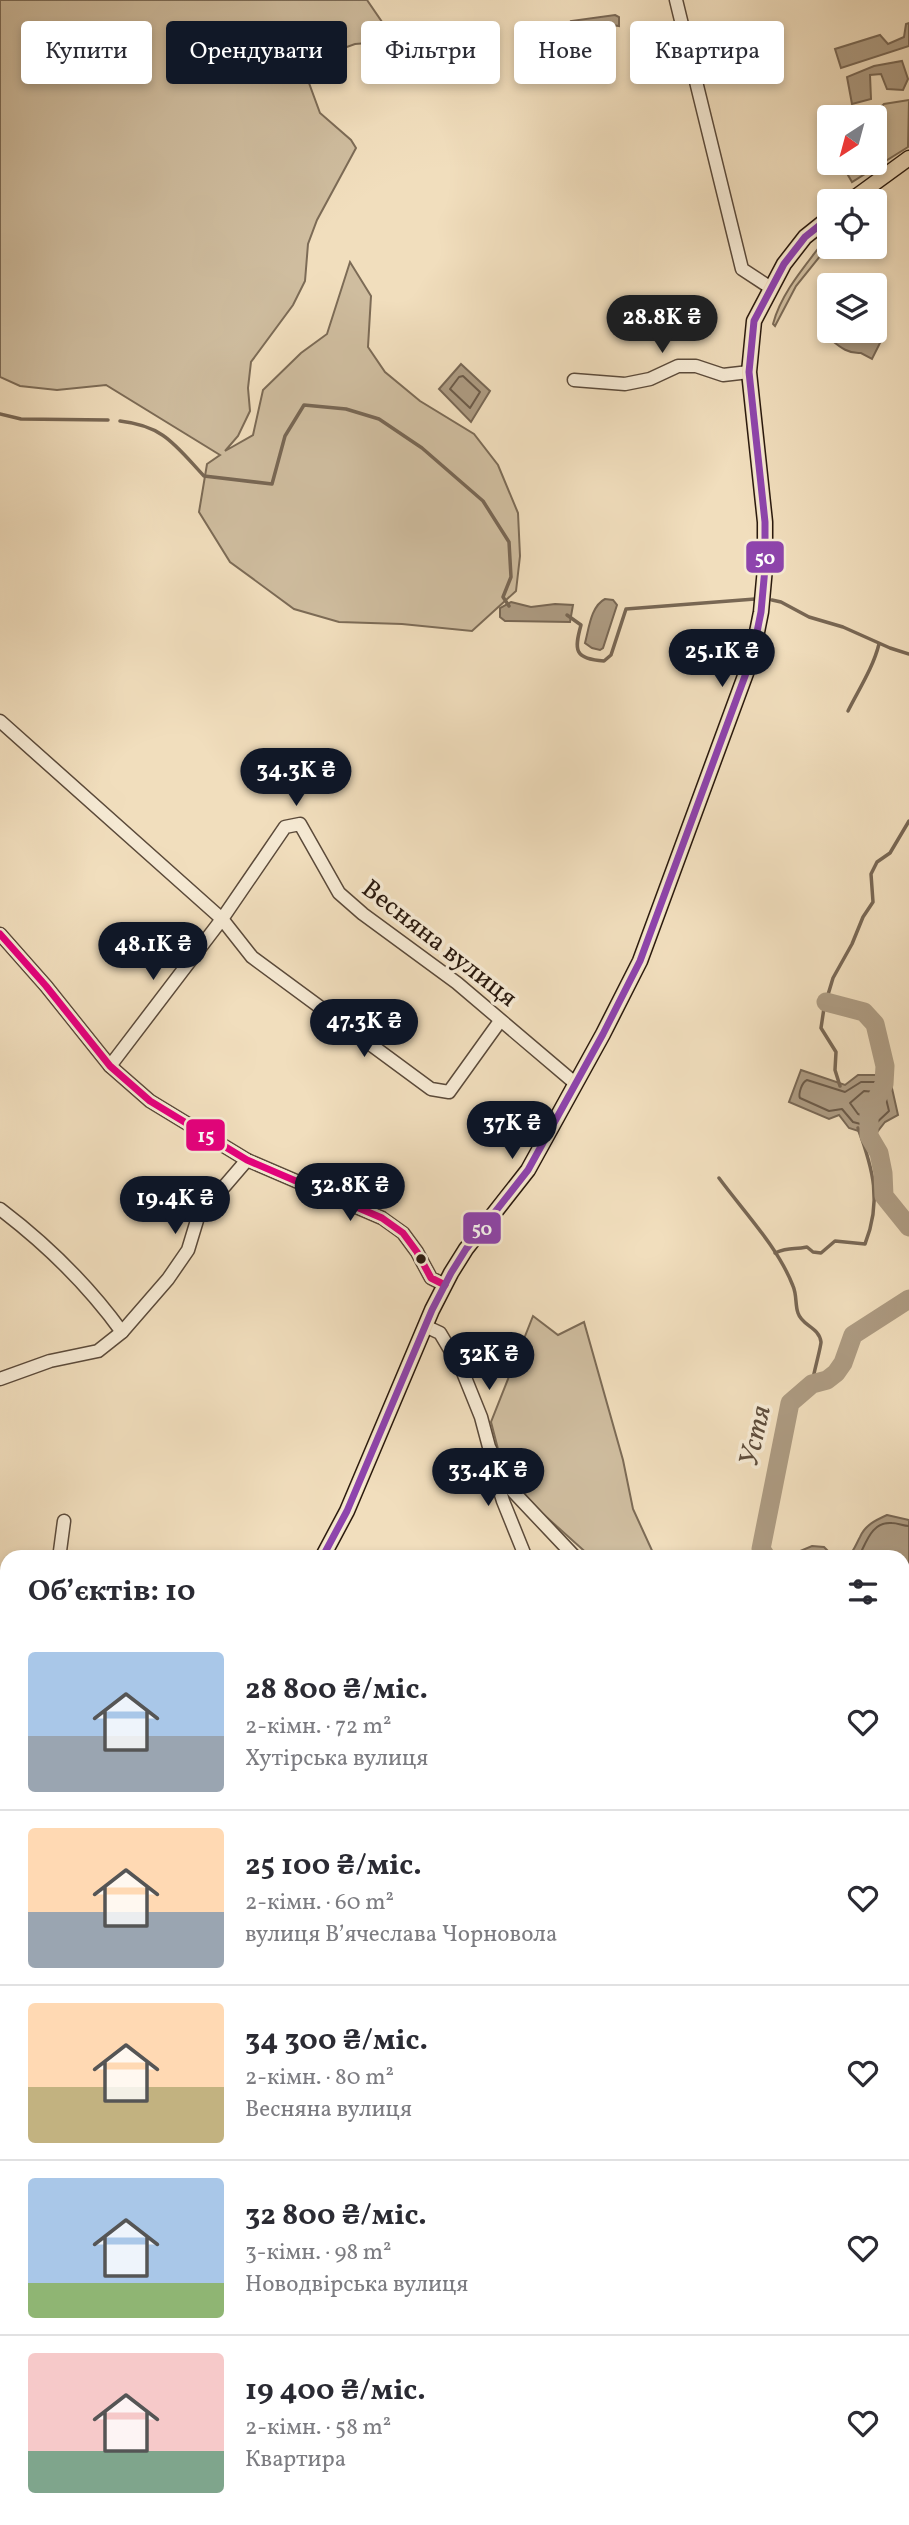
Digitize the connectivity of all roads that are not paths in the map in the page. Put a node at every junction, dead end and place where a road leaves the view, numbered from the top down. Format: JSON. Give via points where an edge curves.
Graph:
{"nodes":[{"id":1,"x":676,"y":0,"type":"edge"},
{"id":2,"x":909,"y":158,"type":"edge"},
{"id":3,"x":866,"y":189,"type":"edge"},
{"id":4,"x":817,"y":227,"type":"edge"},
{"id":5,"x":771,"y":288,"type":"junction"},
{"id":6,"x":749,"y":372,"type":"junction"},
{"id":7,"x":575,"y":380,"type":"dead end"},
{"id":8,"x":0,"y":721,"type":"edge"},
{"id":9,"x":222,"y":919,"type":"junction"},
{"id":10,"x":0,"y":934,"type":"edge"},
{"id":11,"x":500,"y":1021,"type":"junction"},
{"id":12,"x":110,"y":1066,"type":"junction"},
{"id":13,"x":576,"y":1084,"type":"junction"},
{"id":14,"x":247,"y":1160,"type":"junction"},
{"id":15,"x":0,"y":1209,"type":"edge"},
{"id":16,"x":445,"y":1285,"type":"junction"},
{"id":17,"x":425,"y":1326,"type":"junction"},
{"id":18,"x":122,"y":1332,"type":"junction"},
{"id":19,"x":0,"y":1379,"type":"edge"},
{"id":20,"x":489,"y":1447,"type":"junction"},
{"id":21,"x":64,"y":1521,"type":"dead end"},
{"id":22,"x":60,"y":1550,"type":"edge"},
{"id":23,"x":326,"y":1550,"type":"edge"},
{"id":24,"x":523,"y":1550,"type":"edge"},
{"id":25,"x":568,"y":1550,"type":"edge"}],
"edges":[{"from":1,"to":5,"type":"street","via":[[742,270]]},
{"from":2,"to":3,"type":"main road"},
{"from":4,"to":5,"type":"main road","via":[[784,264]]},
{"from":5,"to":6,"type":"main road","via":[[754,321]]},
{"from":6,"to":7,"type":"street","via":[[723,375],[696,366],[678,366],[650,379],[625,383]]},
{"from":6,"to":13,"type":"main road","via":[[765,522],[761,612],[752,657],[640,961]]},
{"from":8,"to":9,"type":"street"},
{"from":9,"to":11,"type":"street","via":[[252,957],[431,1089],[449,1092]]},
{"from":9,"to":11,"type":"street","name":"Весняна вулиця","via":[[285,827],[300,824],[339,893]]},
{"from":9,"to":12,"type":"street"},
{"from":10,"to":12,"type":"street"},
{"from":11,"to":13,"type":"street","name":"Весняна вулиця"},
{"from":12,"to":14,"type":"street","via":[[149,1101]]},
{"from":13,"to":16,"type":"main road","via":[[528,1170]]},
{"from":14,"to":16,"type":"street","via":[[382,1218],[403,1233],[431,1278]]},
{"from":14,"to":18,"type":"street","via":[[198,1217],[188,1250]]},
{"from":15,"to":18,"type":"street","via":[[98,1298]]},
{"from":16,"to":17,"type":"main road"},
{"from":17,"to":20,"type":"street","via":[[440,1333],[462,1370]]},
{"from":17,"to":23,"type":"main road"},
{"from":18,"to":19,"type":"street","via":[[98,1351],[50,1361]]},
{"from":20,"to":24,"type":"street","via":[[493,1473]]},
{"from":20,"to":25,"type":"street","via":[[508,1486]]},
{"from":21,"to":22,"type":"street"}]}
